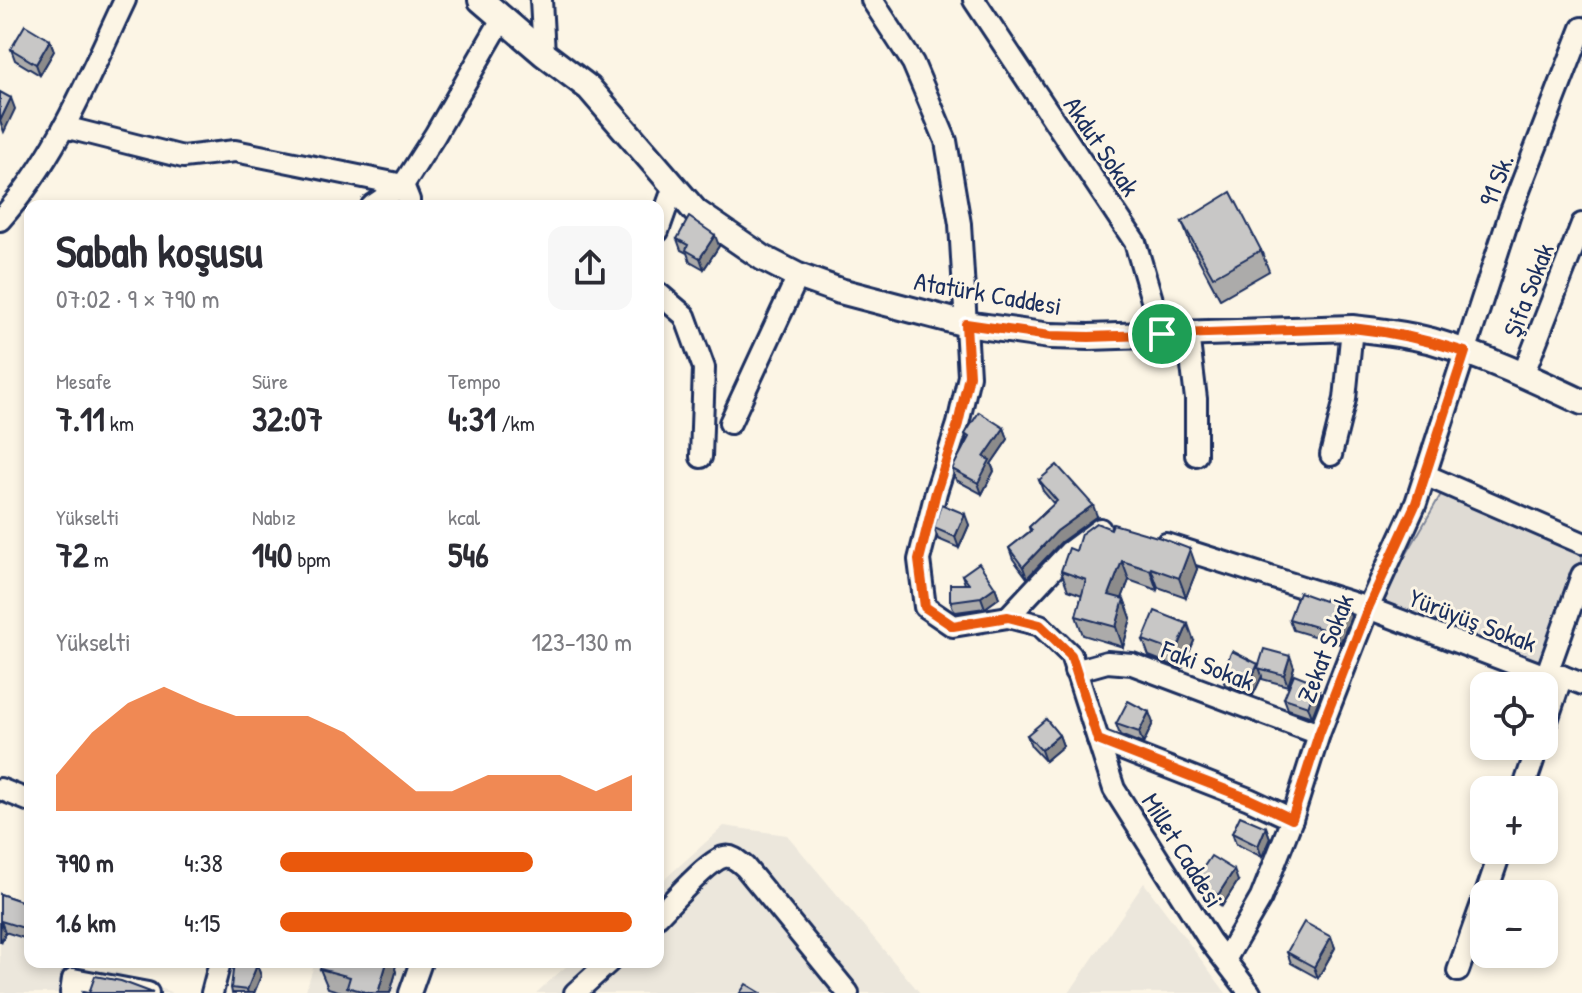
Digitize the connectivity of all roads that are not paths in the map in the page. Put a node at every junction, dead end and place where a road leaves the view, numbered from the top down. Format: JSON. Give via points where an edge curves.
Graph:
{"nodes":[{"id":1,"x":125,"y":0,"type":"edge"},
{"id":2,"x":481,"y":0,"type":"edge"},
{"id":3,"x":541,"y":0,"type":"edge"},
{"id":4,"x":872,"y":0,"type":"edge"},
{"id":5,"x":974,"y":0,"type":"edge"},
{"id":6,"x":502,"y":19,"type":"junction"},
{"id":7,"x":1582,"y":28,"type":"edge"},
{"id":8,"x":544,"y":54,"type":"junction"},
{"id":9,"x":64,"y":127,"type":"junction"},
{"id":10,"x":403,"y":185,"type":"junction"},
{"id":11,"x":674,"y":186,"type":"junction"},
{"id":12,"x":381,"y":200,"type":"edge"},
{"id":13,"x":409,"y":200,"type":"edge"},
{"id":14,"x":664,"y":214,"type":"edge"},
{"id":15,"x":0,"y":220,"type":"edge"},
{"id":16,"x":1582,"y":224,"type":"edge"},
{"id":17,"x":798,"y":276,"type":"junction"},
{"id":18,"x":664,"y":298,"type":"edge"},
{"id":19,"x":966,"y":324,"type":"junction"},
{"id":20,"x":1352,"y":328,"type":"junction"},
{"id":21,"x":1188,"y":333,"type":"junction"},
{"id":22,"x":1162,"y":334,"type":"junction"},
{"id":23,"x":1465,"y":352,"type":"junction"},
{"id":24,"x":1523,"y":375,"type":"junction"},
{"id":25,"x":1582,"y":402,"type":"edge"},
{"id":26,"x":730,"y":423,"type":"dead end"},
{"id":27,"x":1196,"y":455,"type":"dead end"},
{"id":28,"x":1331,"y":455,"type":"dead end"},
{"id":29,"x":701,"y":457,"type":"dead end"},
{"id":30,"x":1425,"y":475,"type":"junction"},
{"id":31,"x":1113,"y":530,"type":"edge"},
{"id":32,"x":1142,"y":536,"type":"edge"},
{"id":33,"x":1582,"y":543,"type":"edge"},
{"id":34,"x":1582,"y":575,"type":"edge"},
{"id":35,"x":1368,"y":608,"type":"junction"},
{"id":36,"x":1008,"y":617,"type":"junction"},
{"id":37,"x":1075,"y":671,"type":"junction"},
{"id":38,"x":1543,"y":672,"type":"edge"},
{"id":39,"x":1555,"y":672,"type":"edge"},
{"id":40,"x":1558,"y":677,"type":"edge"},
{"id":41,"x":1582,"y":684,"type":"edge"},
{"id":42,"x":1319,"y":734,"type":"junction"},
{"id":43,"x":1098,"y":740,"type":"junction"},
{"id":44,"x":0,"y":789,"type":"edge"},
{"id":45,"x":24,"y":799,"type":"edge"},
{"id":46,"x":1292,"y":819,"type":"junction"},
{"id":47,"x":664,"y":910,"type":"edge"},
{"id":48,"x":1470,"y":938,"type":"edge"},
{"id":49,"x":1225,"y":960,"type":"junction"},
{"id":50,"x":218,"y":968,"type":"edge"},
{"id":51,"x":419,"y":968,"type":"edge"},
{"id":52,"x":602,"y":968,"type":"edge"},
{"id":53,"x":1458,"y":971,"type":"dead end"},
{"id":54,"x":71,"y":993,"type":"edge"},
{"id":55,"x":148,"y":993,"type":"edge"},
{"id":56,"x":212,"y":993,"type":"edge"},
{"id":57,"x":410,"y":993,"type":"edge"},
{"id":58,"x":575,"y":993,"type":"edge"},
{"id":59,"x":848,"y":993,"type":"edge"},
{"id":60,"x":1250,"y":993,"type":"edge"}],
"edges":[{"from":1,"to":9,"type":"street"},
{"from":2,"to":6,"type":"main road","name":"Atatürk Caddesi"},
{"from":3,"to":8,"type":"street"},
{"from":4,"to":19,"type":"street","name":"Millet Caddesi","via":[[913,63],[946,141],[960,224]]},
{"from":5,"to":22,"type":"street","name":"Akdut Sokak","via":[[1135,242]]},
{"from":6,"to":8,"type":"main road","name":"Atatürk Caddesi"},
{"from":6,"to":10,"type":"street"},
{"from":7,"to":23,"type":"street","name":"91 Sk.","via":[[1510,214]]},
{"from":8,"to":11,"type":"main road","name":"Atatürk Caddesi","via":[[589,88]]},
{"from":9,"to":10,"type":"street","via":[[183,157],[235,151]]},
{"from":9,"to":15,"type":"street","via":[[27,188]]},
{"from":10,"to":12,"type":"street"},
{"from":10,"to":13,"type":"street"},
{"from":11,"to":14,"type":"street"},
{"from":11,"to":17,"type":"main road","name":"Atatürk Caddesi","via":[[696,212]]},
{"from":16,"to":24,"type":"street","name":"Şifa Sokak"},
{"from":17,"to":19,"type":"main road","name":"Atatürk Caddesi"},
{"from":17,"to":26,"type":"street"},
{"from":18,"to":29,"type":"street","via":[[685,316],[704,368]]},
{"from":19,"to":22,"type":"main road","name":"Atatürk Caddesi","via":[[1050,336]]},
{"from":19,"to":36,"type":"street","name":"Millet Caddesi","via":[[969,376],[919,560],[925,607],[953,626]]},
{"from":20,"to":21,"type":"main road","name":"Atatürk Caddesi"},
{"from":20,"to":23,"type":"main road","name":"Atatürk Caddesi","via":[[1394,332]]},
{"from":20,"to":28,"type":"street","via":[[1345,399]]},
{"from":21,"to":22,"type":"main road","name":"Atatürk Caddesi"},
{"from":21,"to":27,"type":"street"},
{"from":23,"to":24,"type":"main road","name":"Atatürk Caddesi"},
{"from":23,"to":30,"type":"street","name":"Zekat Sokak"},
{"from":24,"to":25,"type":"main road","name":"Atatürk Caddesi"},
{"from":30,"to":33,"type":"street"},
{"from":30,"to":35,"type":"street","name":"Zekat Sokak"},
{"from":31,"to":36,"type":"street","via":[[1099,529],[1069,552]]},
{"from":32,"to":35,"type":"street","name":"Yürüyüş Sokak"},
{"from":34,"to":39,"type":"street"},
{"from":35,"to":38,"type":"street","name":"Yürüyüş Sokak"},
{"from":35,"to":42,"type":"street","name":"Zekat Sokak"},
{"from":36,"to":37,"type":"street","name":"Millet Caddesi","via":[[1040,625],[1071,655]]},
{"from":37,"to":42,"type":"street","name":"Faki Sokak","via":[[1107,662],[1132,664]]},
{"from":37,"to":43,"type":"street","name":"Millet Caddesi"},
{"from":40,"to":41,"type":"street","name":"Yürüyüş Sokak"},
{"from":42,"to":46,"type":"street","name":"Zekat Sokak"},
{"from":43,"to":46,"type":"street"},
{"from":43,"to":49,"type":"street","name":"Millet Caddesi","via":[[1114,789]]},
{"from":44,"to":45,"type":"street"},
{"from":46,"to":49,"type":"street","name":"Zekat Sokak","via":[[1261,898]]},
{"from":47,"to":59,"type":"street","via":[[712,863],[734,857]]},
{"from":48,"to":53,"type":"street"},
{"from":49,"to":60,"type":"street","name":"Millet Caddesi"},
{"from":50,"to":56,"type":"street"},
{"from":51,"to":57,"type":"street"},
{"from":52,"to":58,"type":"street"},
{"from":54,"to":55,"type":"street","via":[[73,979]]}]}
